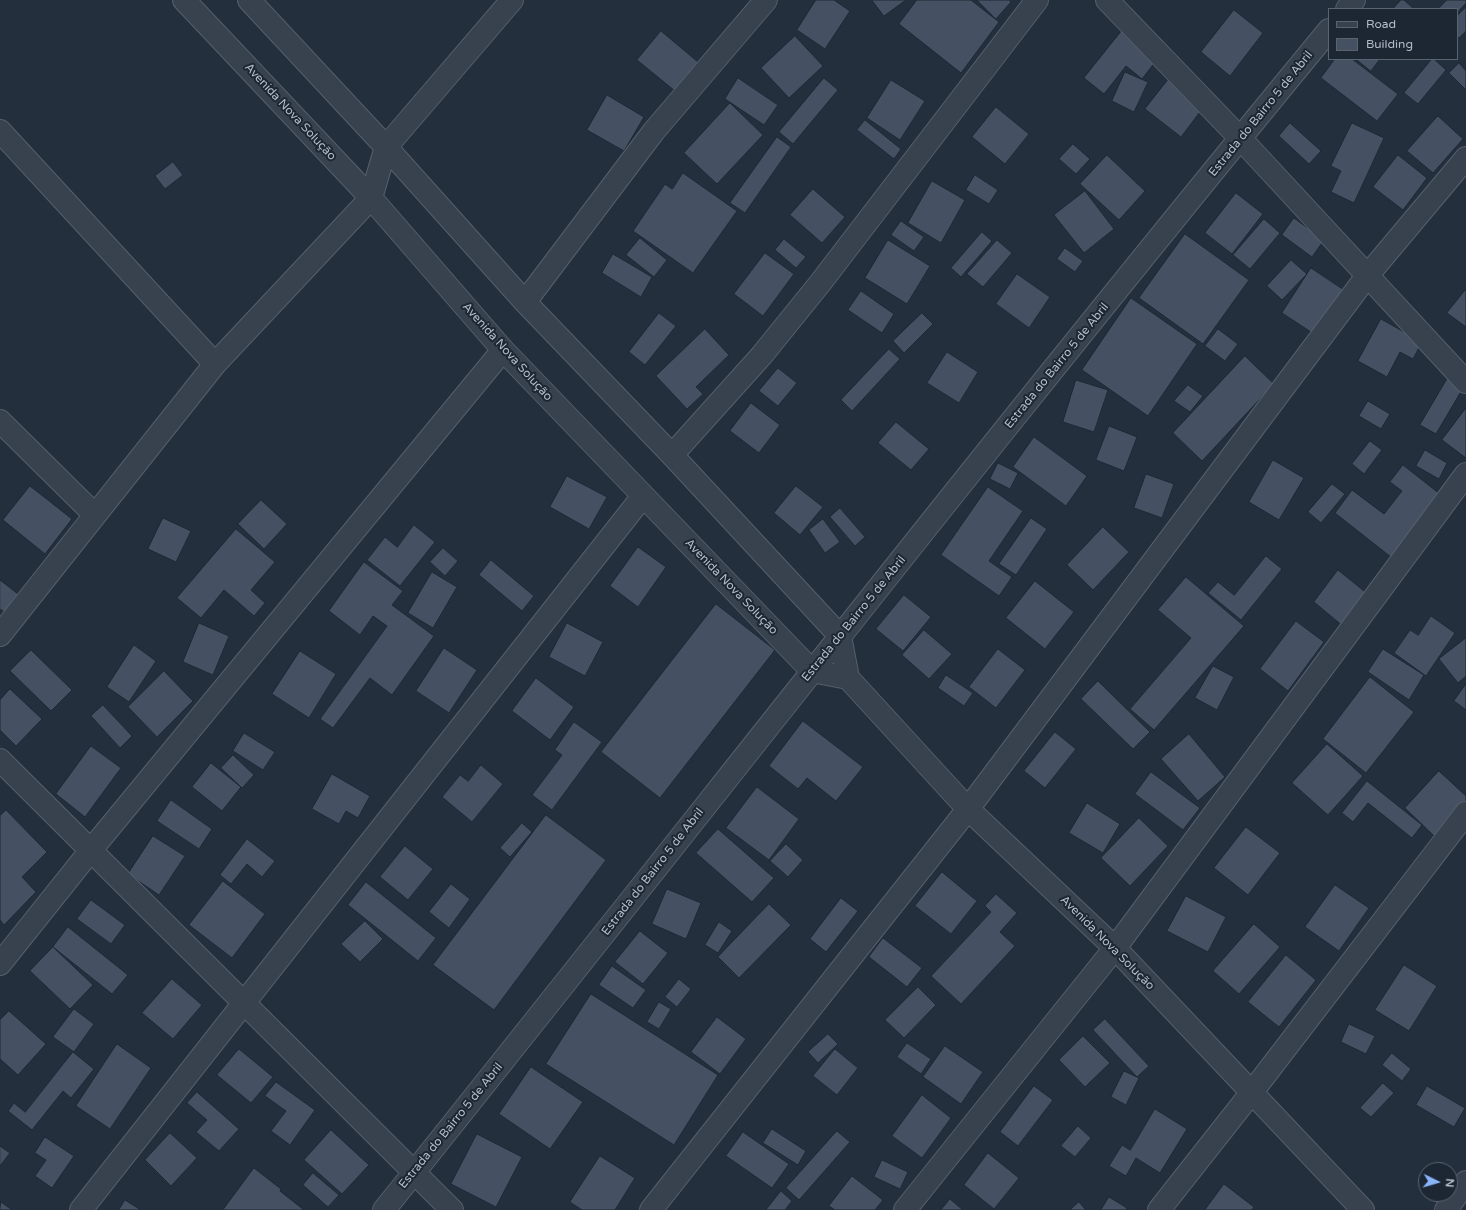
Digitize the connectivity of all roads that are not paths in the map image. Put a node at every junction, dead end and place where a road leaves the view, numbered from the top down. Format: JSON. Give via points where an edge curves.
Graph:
{"nodes":[{"id":1,"x":184,"y":0,"type":"edge"},
{"id":2,"x":249,"y":0,"type":"edge"},
{"id":3,"x":766,"y":0,"type":"edge"},
{"id":4,"x":1036,"y":0,"type":"edge"},
{"id":5,"x":1107,"y":0,"type":"edge"},
{"id":6,"x":1354,"y":0,"type":"edge"},
{"id":7,"x":511,"y":1,"type":"edge"},
{"id":8,"x":1348,"y":8,"type":"edge"},
{"id":9,"x":1328,"y":31,"type":"edge"},
{"id":10,"x":0,"y":131,"type":"edge"},
{"id":11,"x":1240,"y":138,"type":"junction"},
{"id":12,"x":386,"y":147,"type":"junction"},
{"id":13,"x":1466,"y":158,"type":"edge"},
{"id":14,"x":371,"y":198,"type":"junction"},
{"id":15,"x":1367,"y":276,"type":"junction"},
{"id":16,"x":526,"y":302,"type":"junction"},
{"id":17,"x":503,"y":350,"type":"junction"},
{"id":18,"x":215,"y":364,"type":"junction"},
{"id":19,"x":1466,"y":382,"type":"edge"},
{"id":20,"x":0,"y":421,"type":"edge"},
{"id":21,"x":672,"y":455,"type":"junction"},
{"id":22,"x":1466,"y":474,"type":"edge"},
{"id":23,"x":643,"y":496,"type":"junction"},
{"id":24,"x":95,"y":515,"type":"junction"},
{"id":25,"x":0,"y":635,"type":"edge"},
{"id":26,"x":840,"y":636,"type":"junction"},
{"id":27,"x":812,"y":671,"type":"junction"},
{"id":28,"x":848,"y":678,"type":"junction"},
{"id":29,"x":0,"y":760,"type":"edge"},
{"id":30,"x":968,"y":809,"type":"junction"},
{"id":31,"x":1466,"y":813,"type":"edge"},
{"id":32,"x":91,"y":850,"type":"junction"},
{"id":33,"x":1115,"y":948,"type":"junction"},
{"id":34,"x":0,"y":964,"type":"edge"},
{"id":35,"x":244,"y":1004,"type":"junction"},
{"id":36,"x":1252,"y":1092,"type":"junction"},
{"id":37,"x":414,"y":1172,"type":"junction"},
{"id":38,"x":1466,"y":1182,"type":"edge"},
{"id":39,"x":81,"y":1210,"type":"edge"},
{"id":40,"x":384,"y":1210,"type":"edge"},
{"id":41,"x":452,"y":1210,"type":"edge"},
{"id":42,"x":651,"y":1210,"type":"edge"},
{"id":43,"x":905,"y":1210,"type":"edge"},
{"id":44,"x":1159,"y":1210,"type":"edge"},
{"id":45,"x":1363,"y":1210,"type":"edge"},
{"id":46,"x":1446,"y":1210,"type":"edge"}],
"edges":[{"from":1,"to":14,"type":"street","name":"Avenida Nova Solução"},
{"from":2,"to":12,"type":"street"},
{"from":3,"to":16,"type":"street","via":[[654,131]]},
{"from":4,"to":21,"type":"street","via":[[821,282],[762,355]]},
{"from":5,"to":11,"type":"street"},
{"from":6,"to":8,"type":"street"},
{"from":7,"to":12,"type":"street"},
{"from":9,"to":11,"type":"street","name":"Estrada do Bairro 5 de Abril"},
{"from":10,"to":18,"type":"street"},
{"from":11,"to":15,"type":"street"},
{"from":11,"to":26,"type":"street","name":"Estrada do Bairro 5 de Abril"},
{"from":12,"to":14,"type":"street"},
{"from":12,"to":16,"type":"street"},
{"from":13,"to":15,"type":"street"},
{"from":14,"to":17,"type":"street","name":"Avenida Nova Solução"},
{"from":14,"to":18,"type":"street"},
{"from":15,"to":19,"type":"street"},
{"from":15,"to":30,"type":"street"},
{"from":16,"to":21,"type":"street"},
{"from":17,"to":23,"type":"street","name":"Avenida Nova Solução"},
{"from":17,"to":32,"type":"street"},
{"from":18,"to":24,"type":"street"},
{"from":20,"to":24,"type":"street"},
{"from":21,"to":26,"type":"street"},
{"from":22,"to":33,"type":"street"},
{"from":23,"to":27,"type":"street","name":"Avenida Nova Solução"},
{"from":23,"to":35,"type":"street"},
{"from":24,"to":25,"type":"street"},
{"from":26,"to":27,"type":"street","name":"Estrada do Bairro 5 de Abril"},
{"from":26,"to":28,"type":"street"},
{"from":27,"to":28,"type":"street"},
{"from":27,"to":37,"type":"street","name":"Estrada do Bairro 5 de Abril"},
{"from":28,"to":30,"type":"street","name":"Avenida Nova Solução"},
{"from":29,"to":32,"type":"street"},
{"from":30,"to":33,"type":"street","name":"Avenida Nova Solução"},
{"from":30,"to":42,"type":"street"},
{"from":31,"to":36,"type":"street"},
{"from":32,"to":34,"type":"street"},
{"from":32,"to":35,"type":"street"},
{"from":33,"to":36,"type":"street","name":"Avenida Nova Solução"},
{"from":33,"to":43,"type":"street"},
{"from":35,"to":37,"type":"street"},
{"from":35,"to":39,"type":"street"},
{"from":36,"to":44,"type":"street"},
{"from":36,"to":45,"type":"street","name":"Avenida Nova Solução"},
{"from":37,"to":40,"type":"street","name":"Estrada do Bairro 5 de Abril"},
{"from":37,"to":41,"type":"street"},
{"from":38,"to":46,"type":"street"}]}
